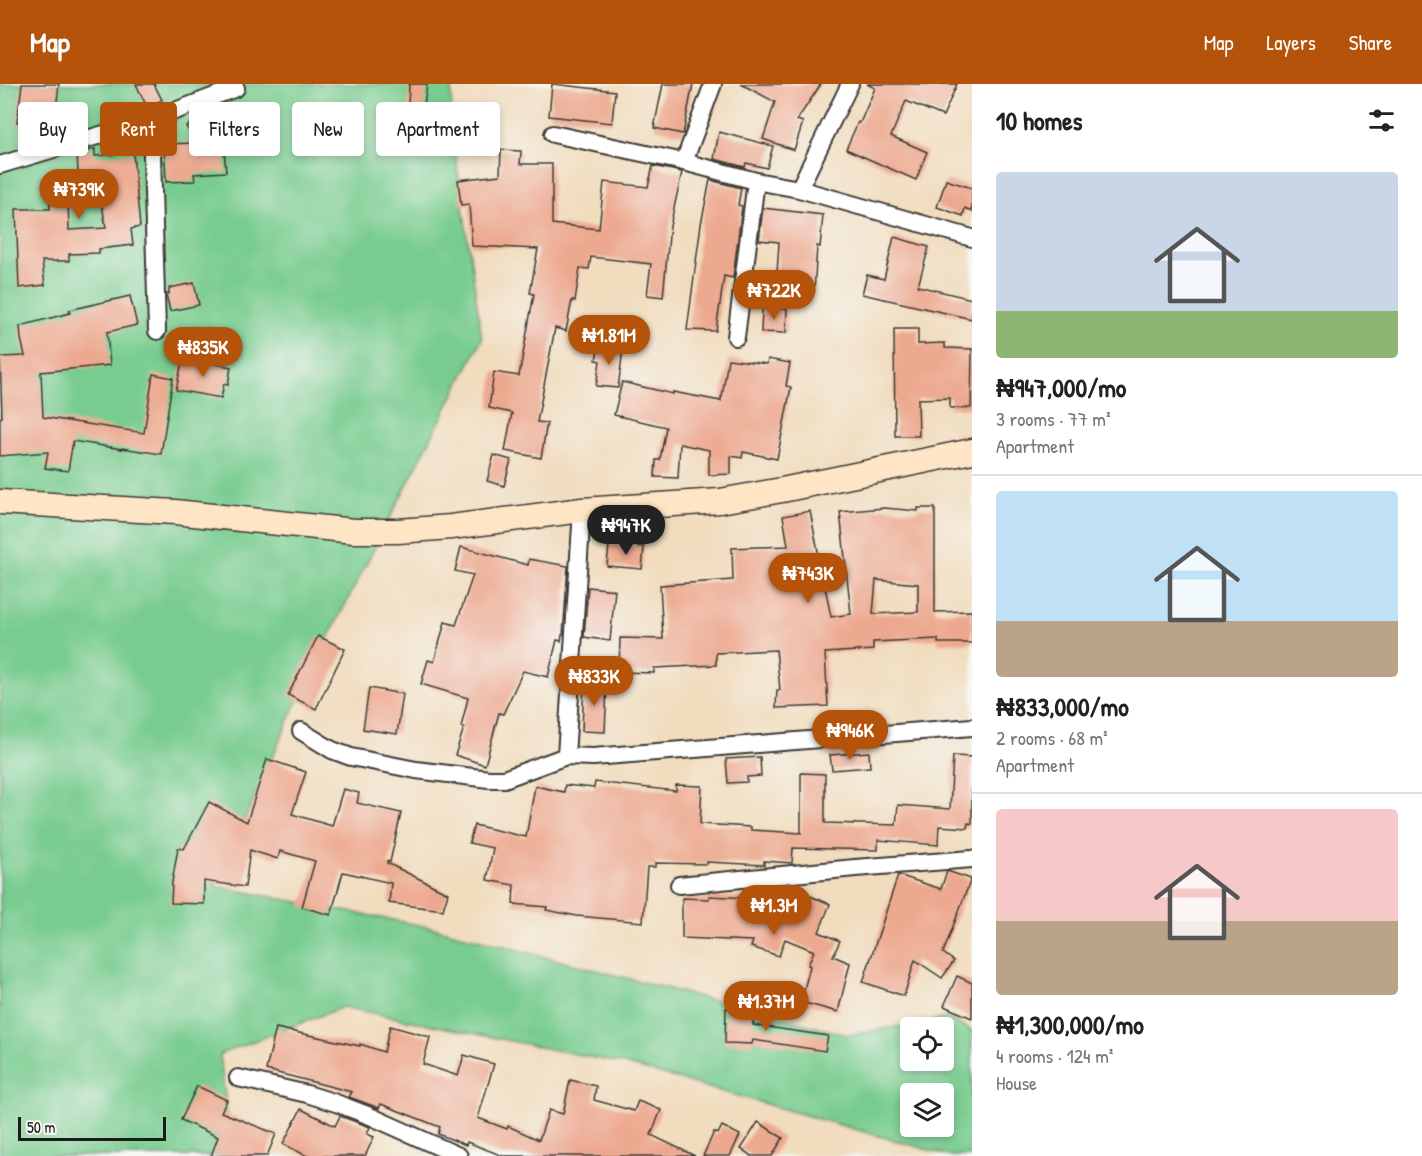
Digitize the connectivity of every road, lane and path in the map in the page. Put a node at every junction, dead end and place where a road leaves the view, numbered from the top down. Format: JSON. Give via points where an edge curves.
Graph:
{"nodes":[{"id":1,"x":713,"y":84,"type":"edge"},
{"id":2,"x":850,"y":84,"type":"edge"},
{"id":3,"x":236,"y":88,"type":"dead end"},
{"id":4,"x":177,"y":110,"type":"edge"},
{"id":5,"x":553,"y":134,"type":"dead end"},
{"id":6,"x":100,"y":135,"type":"edge"},
{"id":7,"x":152,"y":156,"type":"edge"},
{"id":8,"x":684,"y":162,"type":"junction"},
{"id":9,"x":0,"y":165,"type":"edge"},
{"id":10,"x":756,"y":181,"type":"junction"},
{"id":11,"x":798,"y":189,"type":"junction"},
{"id":12,"x":972,"y":238,"type":"edge"},
{"id":13,"x":157,"y":331,"type":"dead end"},
{"id":14,"x":736,"y":337,"type":"dead end"},
{"id":15,"x":972,"y":451,"type":"edge"},
{"id":16,"x":0,"y":502,"type":"edge"},
{"id":17,"x":582,"y":510,"type":"junction"},
{"id":18,"x":972,"y":727,"type":"edge"},
{"id":19,"x":301,"y":731,"type":"dead end"},
{"id":20,"x":566,"y":756,"type":"junction"},
{"id":21,"x":972,"y":859,"type":"edge"},
{"id":22,"x":680,"y":885,"type":"dead end"},
{"id":23,"x":238,"y":1078,"type":"dead end"},
{"id":24,"x":453,"y":1155,"type":"edge"}],
"edges":[{"from":1,"to":8,"type":"street"},
{"from":2,"to":11,"type":"street"},
{"from":3,"to":4,"type":"street"},
{"from":5,"to":8,"type":"street"},
{"from":6,"to":9,"type":"street"},
{"from":7,"to":13,"type":"street"},
{"from":8,"to":10,"type":"street"},
{"from":10,"to":11,"type":"street"},
{"from":10,"to":14,"type":"street"},
{"from":11,"to":12,"type":"street"},
{"from":15,"to":17,"type":"main road","via":[[720,501]]},
{"from":16,"to":17,"type":"main road","via":[[175,512],[354,531],[451,527]]},
{"from":17,"to":20,"type":"street"},
{"from":18,"to":20,"type":"street"},
{"from":19,"to":20,"type":"street","via":[[351,757],[489,779],[504,779]]},
{"from":21,"to":22,"type":"street"},
{"from":23,"to":24,"type":"street","via":[[336,1103]]}]}
